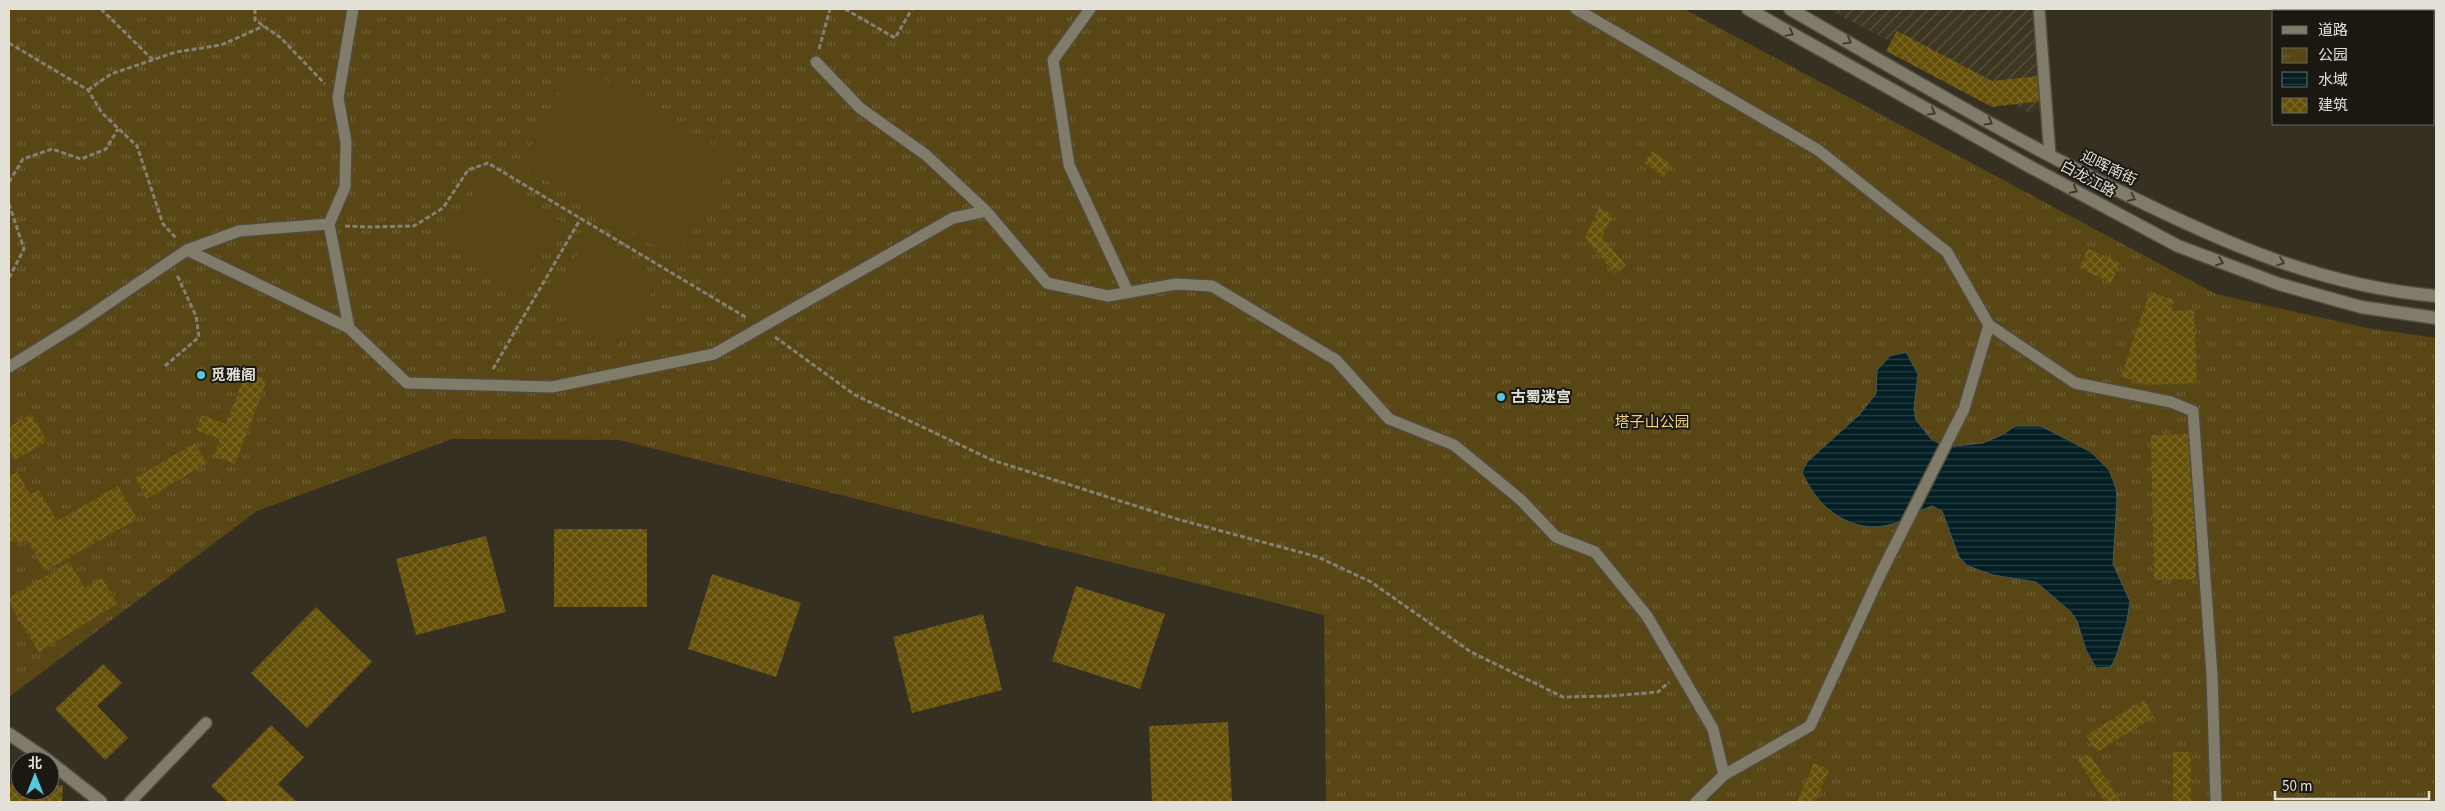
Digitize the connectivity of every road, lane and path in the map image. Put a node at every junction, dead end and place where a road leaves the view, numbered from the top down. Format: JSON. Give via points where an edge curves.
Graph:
{"nodes":[{"id":1,"x":101,"y":9,"type":"edge"},
{"id":2,"x":255,"y":9,"type":"edge"},
{"id":3,"x":353,"y":9,"type":"edge"},
{"id":4,"x":830,"y":9,"type":"edge"},
{"id":5,"x":845,"y":9,"type":"edge"},
{"id":6,"x":912,"y":9,"type":"edge"},
{"id":7,"x":1090,"y":9,"type":"edge"},
{"id":8,"x":1576,"y":9,"type":"edge"},
{"id":9,"x":1748,"y":9,"type":"edge"},
{"id":10,"x":1790,"y":9,"type":"edge"},
{"id":11,"x":2038,"y":9,"type":"edge"},
{"id":12,"x":264,"y":26,"type":"junction"},
{"id":13,"x":9,"y":43,"type":"edge"},
{"id":14,"x":153,"y":60,"type":"junction"},
{"id":15,"x":816,"y":62,"type":"joint"},
{"id":16,"x":88,"y":90,"type":"junction"},
{"id":17,"x":338,"y":98,"type":"junction"},
{"id":18,"x":118,"y":129,"type":"junction"},
{"id":19,"x":2050,"y":156,"type":"junction"},
{"id":20,"x":9,"y":182,"type":"edge"},
{"id":21,"x":9,"y":204,"type":"edge"},
{"id":22,"x":986,"y":211,"type":"junction"},
{"id":23,"x":580,"y":218,"type":"junction"},
{"id":24,"x":330,"y":224,"type":"junction"},
{"id":25,"x":187,"y":250,"type":"junction"},
{"id":26,"x":170,"y":261,"type":"junction"},
{"id":27,"x":9,"y":278,"type":"edge"},
{"id":28,"x":1128,"y":292,"type":"junction"},
{"id":29,"x":2436,"y":296,"type":"edge"},
{"id":30,"x":2436,"y":318,"type":"edge"},
{"id":31,"x":1989,"y":325,"type":"junction"},
{"id":32,"x":761,"y":327,"type":"junction"},
{"id":33,"x":349,"y":328,"type":"junction"},
{"id":34,"x":165,"y":366,"type":"dead end"},
{"id":35,"x":9,"y":367,"type":"edge"},
{"id":36,"x":484,"y":385,"type":"junction"},
{"id":37,"x":1679,"y":674,"type":"junction"},
{"id":38,"x":206,"y":723,"type":"dead end"},
{"id":39,"x":9,"y":734,"type":"edge"},
{"id":40,"x":35,"y":751,"type":"edge"},
{"id":41,"x":60,"y":769,"type":"edge"},
{"id":42,"x":1724,"y":775,"type":"junction"},
{"id":43,"x":101,"y":802,"type":"edge"},
{"id":44,"x":130,"y":802,"type":"edge"},
{"id":45,"x":1696,"y":802,"type":"edge"},
{"id":46,"x":2216,"y":802,"type":"edge"}],
"edges":[{"from":1,"to":14,"type":"path"},
{"from":2,"to":12,"type":"path","via":[[255,20]]},
{"from":3,"to":17,"type":"lane"},
{"from":4,"to":15,"type":"path"},
{"from":5,"to":6,"type":"path","via":[[895,38]]},
{"from":7,"to":28,"type":"lane","via":[[1052,60],[1069,165]]},
{"from":8,"to":31,"type":"lane","via":[[1818,150],[1947,252]]},
{"from":9,"to":30,"type":"street","name":"白龙江路","one_way":true,"via":[[2178,246],[2279,284],[2352,304]]},
{"from":10,"to":19,"type":"street","name":"迎晖南街","one_way":true},
{"from":11,"to":19,"type":"lane"},
{"from":12,"to":14,"type":"path","via":[[221,44],[176,52]]},
{"from":12,"to":17,"type":"path","via":[[281,38]]},
{"from":13,"to":16,"type":"path"},
{"from":14,"to":16,"type":"path","via":[[111,74]]},
{"from":15,"to":22,"type":"lane","via":[[860,108],[926,155]]},
{"from":16,"to":18,"type":"path","via":[[102,113]]},
{"from":17,"to":24,"type":"lane","via":[[346,142],[344,187]]},
{"from":18,"to":20,"type":"path","via":[[106,148],[81,159],[52,148],[23,160]]},
{"from":18,"to":25,"type":"path","via":[[137,146],[163,224]]},
{"from":19,"to":29,"type":"street","name":"迎晖南街","one_way":true,"via":[[2207,234],[2262,256],[2315,274],[2396,292]]},
{"from":21,"to":27,"type":"path","via":[[24,248]]},
{"from":22,"to":28,"type":"lane","via":[[1047,283],[1108,296]]},
{"from":22,"to":32,"type":"lane","via":[[953,218]]},
{"from":23,"to":24,"type":"path","via":[[488,163],[468,170],[443,208],[414,226]]},
{"from":23,"to":32,"type":"path"},
{"from":23,"to":36,"type":"path"},
{"from":24,"to":25,"type":"lane","via":[[239,231]]},
{"from":24,"to":33,"type":"lane"},
{"from":25,"to":26,"type":"lane"},
{"from":25,"to":33,"type":"lane"},
{"from":26,"to":34,"type":"path","via":[[196,316],[199,336]]},
{"from":26,"to":35,"type":"lane"},
{"from":28,"to":37,"type":"lane","via":[[1176,284],[1212,286],[1336,360],[1389,419],[1454,445],[1521,500],[1556,537],[1595,552],[1647,616]]},
{"from":31,"to":42,"type":"lane","via":[[1964,408],[1881,573],[1810,726]]},
{"from":31,"to":46,"type":"lane","via":[[2075,383],[2171,402],[2193,411],[2212,675]]},
{"from":32,"to":36,"type":"lane","via":[[714,354],[552,387]]},
{"from":32,"to":37,"type":"path","via":[[856,395],[992,460],[1177,519],[1318,557],[1371,582],[1471,652],[1563,697],[1658,692]]},
{"from":33,"to":36,"type":"lane","via":[[407,383]]},
{"from":37,"to":42,"type":"lane","via":[[1713,729]]},
{"from":38,"to":44,"type":"lane"},
{"from":39,"to":40,"type":"street"},
{"from":41,"to":43,"type":"street"},
{"from":42,"to":45,"type":"lane"}]}
